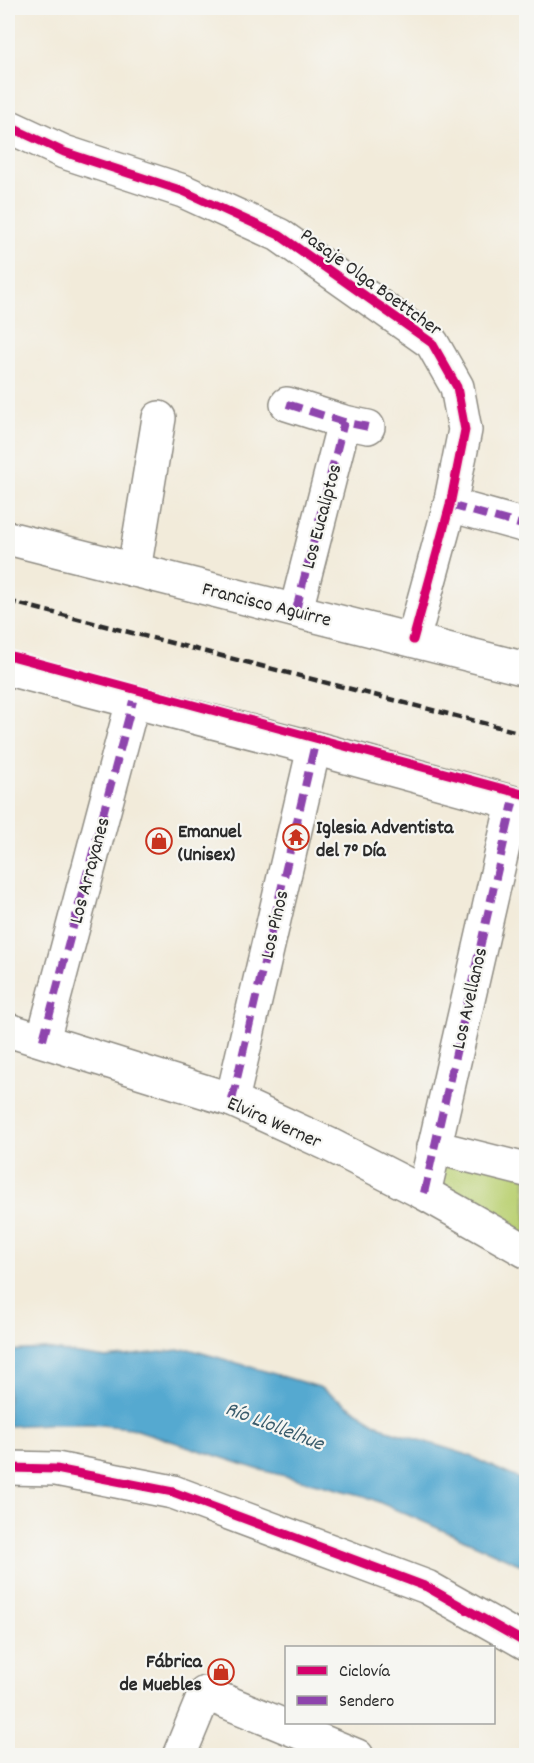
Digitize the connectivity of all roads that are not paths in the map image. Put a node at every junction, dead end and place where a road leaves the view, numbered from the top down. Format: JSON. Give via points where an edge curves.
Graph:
{"nodes":[{"id":1,"x":8,"y":126,"type":"edge"},
{"id":2,"x":287,"y":404,"type":"dead end"},
{"id":3,"x":159,"y":418,"type":"dead end"},
{"id":4,"x":450,"y":505,"type":"junction"},
{"id":5,"x":526,"y":526,"type":"edge"},
{"id":6,"x":8,"y":538,"type":"edge"},
{"id":7,"x":134,"y":570,"type":"junction"},
{"id":8,"x":296,"y":610,"type":"junction"},
{"id":9,"x":413,"y":640,"type":"junction"},
{"id":10,"x":8,"y":669,"type":"edge"},
{"id":11,"x":526,"y":669,"type":"edge"},
{"id":12,"x":133,"y":701,"type":"junction"},
{"id":13,"x":314,"y":748,"type":"junction"},
{"id":14,"x":520,"y":805,"type":"edge"},
{"id":15,"x":8,"y":1030,"type":"edge"},
{"id":16,"x":43,"y":1040,"type":"junction"},
{"id":17,"x":232,"y":1100,"type":"junction"},
{"id":18,"x":434,"y":1147,"type":"junction"},
{"id":19,"x":526,"y":1170,"type":"edge"},
{"id":20,"x":424,"y":1193,"type":"junction"},
{"id":21,"x":526,"y":1251,"type":"edge"},
{"id":22,"x":8,"y":1468,"type":"edge"},
{"id":23,"x":526,"y":1643,"type":"edge"},
{"id":24,"x":179,"y":1755,"type":"edge"},
{"id":25,"x":357,"y":1755,"type":"edge"}],
"edges":[{"from":1,"to":4,"type":"street","name":"Pasaje Olga Boettcher","via":[[64,152],[183,191],[279,235],[432,343],[457,387],[465,430]]},
{"from":2,"to":8,"type":"street","name":"Los Eucaliptos","via":[[356,425]]},
{"from":3,"to":7,"type":"street"},
{"from":4,"to":5,"type":"street"},
{"from":4,"to":9,"type":"street","name":"Pasaje Olga Boettcher"},
{"from":6,"to":7,"type":"street","name":"Francisco Aguirre"},
{"from":7,"to":8,"type":"street","name":"Francisco Aguirre"},
{"from":8,"to":9,"type":"street","name":"Francisco Aguirre"},
{"from":9,"to":11,"type":"street","name":"Francisco Aguirre"},
{"from":10,"to":12,"type":"street"},
{"from":12,"to":13,"type":"street"},
{"from":12,"to":16,"type":"street","name":"Los Arrayanes"},
{"from":13,"to":14,"type":"street"},
{"from":13,"to":17,"type":"street","name":"Los Pinos"},
{"from":14,"to":18,"type":"street","name":"Los Avellanos"},
{"from":15,"to":16,"type":"street","name":"Elvira Werner"},
{"from":16,"to":17,"type":"street","name":"Elvira Werner"},
{"from":17,"to":20,"type":"street","name":"Elvira Werner"},
{"from":18,"to":19,"type":"street"},
{"from":18,"to":20,"type":"street","name":"Los Avellanos"},
{"from":20,"to":21,"type":"street","name":"Elvira Werner"},
{"from":22,"to":23,"type":"street","via":[[56,1469],[174,1492],[427,1587]]},
{"from":24,"to":25,"type":"street","via":[[205,1693]]}]}
